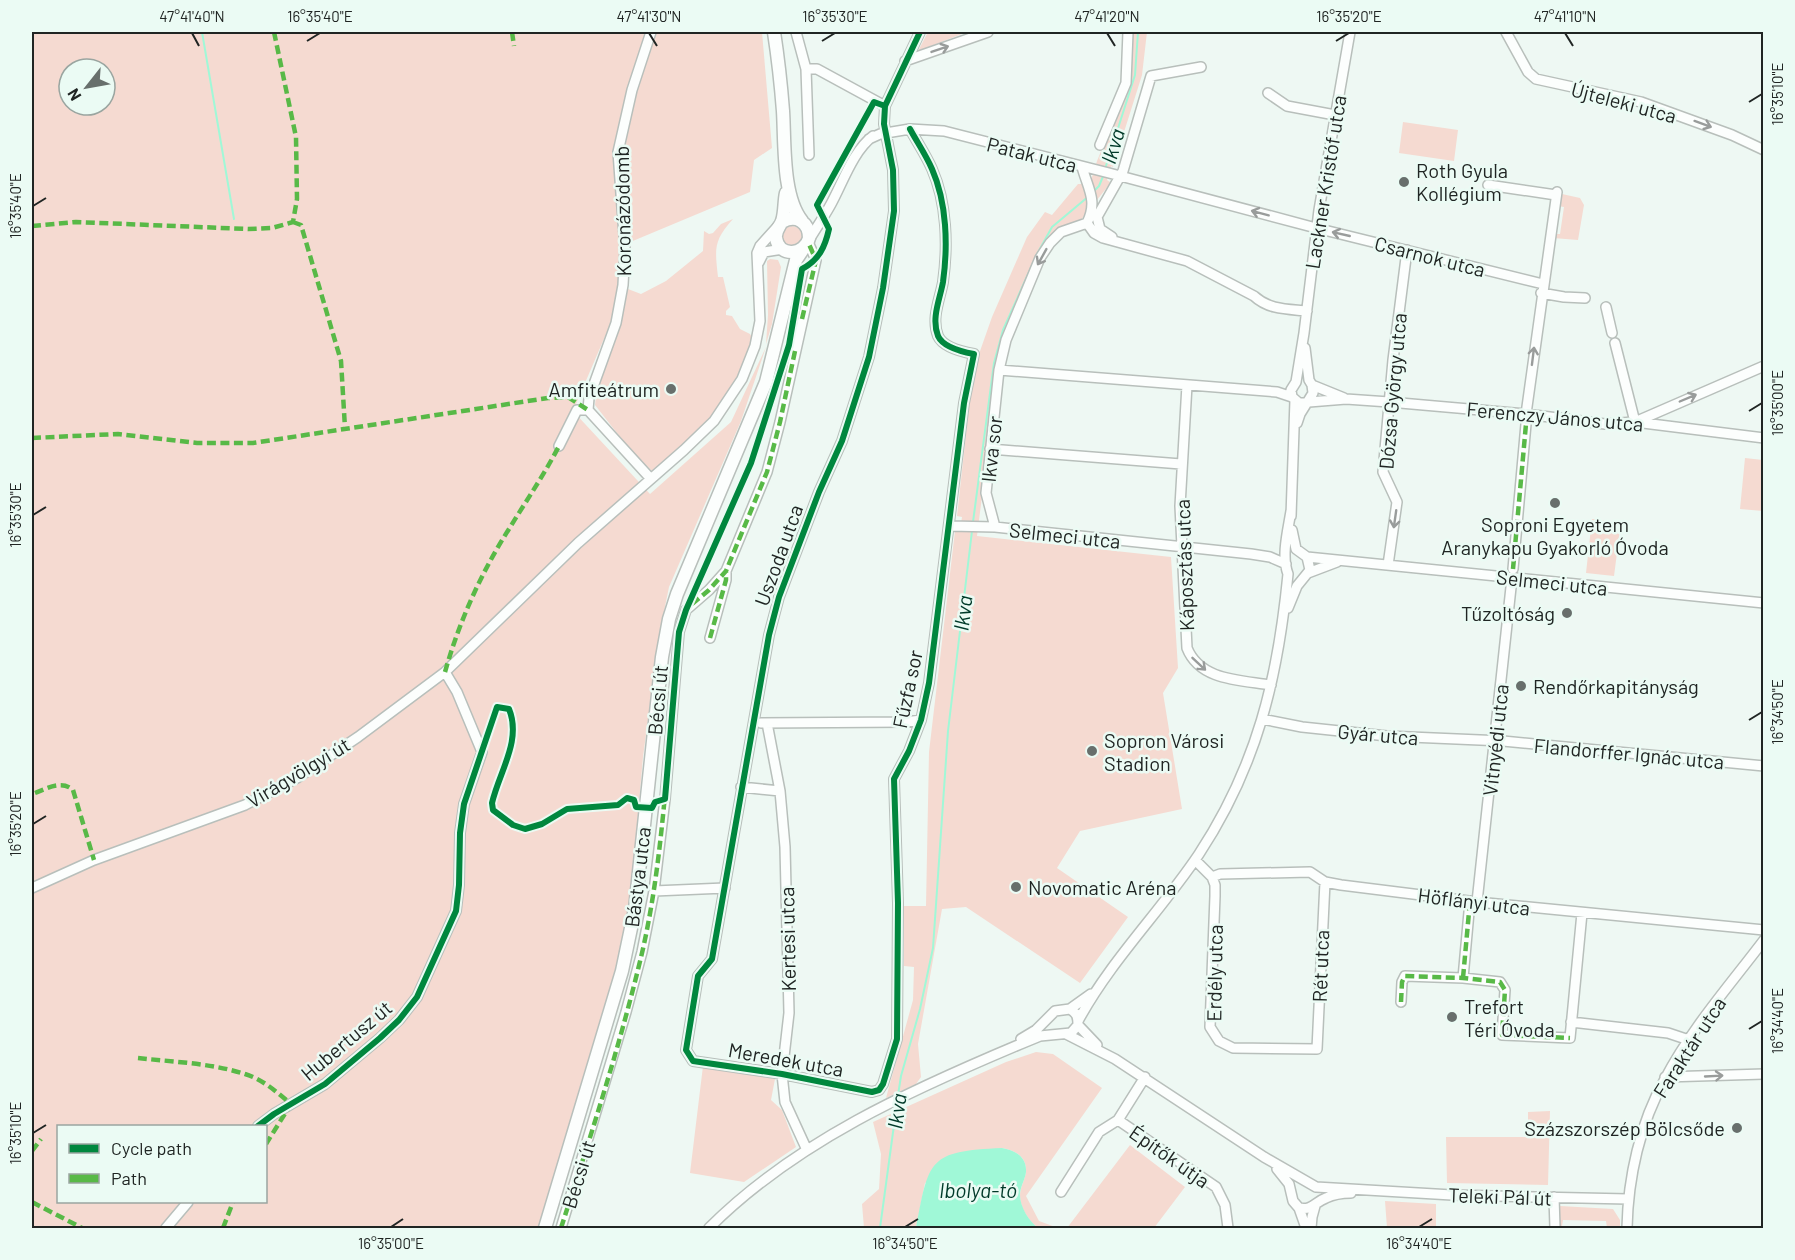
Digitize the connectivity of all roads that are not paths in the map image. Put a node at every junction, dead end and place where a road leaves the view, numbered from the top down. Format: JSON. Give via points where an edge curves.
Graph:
{"nodes":[{"id":1,"x":651,"y":32,"type":"edge"},
{"id":2,"x":774,"y":32,"type":"edge"},
{"id":3,"x":796,"y":32,"type":"edge"},
{"id":4,"x":920,"y":32,"type":"edge"},
{"id":5,"x":988,"y":32,"type":"edge"},
{"id":6,"x":1128,"y":32,"type":"edge"},
{"id":7,"x":1350,"y":32,"type":"edge"},
{"id":8,"x":1506,"y":32,"type":"edge"},
{"id":9,"x":974,"y":34,"type":"edge"},
{"id":10,"x":905,"y":62,"type":"junction"},
{"id":11,"x":1201,"y":66,"type":"dead end"},
{"id":12,"x":807,"y":69,"type":"junction"},
{"id":13,"x":1268,"y":93,"type":"dead end"},
{"id":14,"x":885,"y":106,"type":"junction"},
{"id":15,"x":1335,"y":115,"type":"junction"},
{"id":16,"x":885,"y":129,"type":"junction"},
{"id":17,"x":910,"y":129,"type":"junction"},
{"id":18,"x":1100,"y":145,"type":"dead end"},
{"id":19,"x":1764,"y":150,"type":"edge"},
{"id":20,"x":809,"y":155,"type":"dead end"},
{"id":21,"x":1082,"y":167,"type":"junction"},
{"id":22,"x":1120,"y":176,"type":"junction"},
{"id":23,"x":788,"y":185,"type":"junction"},
{"id":24,"x":1488,"y":185,"type":"dead end"},
{"id":25,"x":826,"y":212,"type":"junction"},
{"id":26,"x":802,"y":221,"type":"junction"},
{"id":27,"x":1087,"y":223,"type":"junction"},
{"id":28,"x":780,"y":224,"type":"junction"},
{"id":29,"x":1316,"y":228,"type":"junction"},
{"id":30,"x":807,"y":243,"type":"junction"},
{"id":31,"x":1122,"y":243,"type":"junction"},
{"id":32,"x":784,"y":250,"type":"junction"},
{"id":33,"x":1407,"y":250,"type":"junction"},
{"id":34,"x":758,"y":273,"type":"junction"},
{"id":35,"x":790,"y":285,"type":"junction"},
{"id":36,"x":1542,"y":289,"type":"junction"},
{"id":37,"x":1585,"y":298,"type":"dead end"},
{"id":38,"x":1606,"y":307,"type":"dead end"},
{"id":39,"x":1307,"y":311,"type":"junction"},
{"id":40,"x":1304,"y":333,"type":"junction"},
{"id":41,"x":1764,"y":366,"type":"edge"},
{"id":42,"x":999,"y":370,"type":"junction"},
{"id":43,"x":1311,"y":382,"type":"junction"},
{"id":44,"x":1295,"y":384,"type":"junction"},
{"id":45,"x":1187,"y":386,"type":"junction"},
{"id":46,"x":1276,"y":392,"type":"junction"},
{"id":47,"x":1294,"y":399,"type":"junction"},
{"id":48,"x":1346,"y":399,"type":"junction"},
{"id":49,"x":1308,"y":402,"type":"junction"},
{"id":50,"x":1389,"y":402,"type":"junction"},
{"id":51,"x":588,"y":410,"type":"junction"},
{"id":52,"x":1526,"y":414,"type":"junction"},
{"id":53,"x":1635,"y":422,"type":"junction"},
{"id":54,"x":1526,"y":424,"type":"dead end"},
{"id":55,"x":1764,"y":438,"type":"edge"},
{"id":56,"x":1294,"y":442,"type":"junction"},
{"id":57,"x":559,"y":446,"type":"dead end"},
{"id":58,"x":990,"y":448,"type":"junction"},
{"id":59,"x":1181,"y":464,"type":"junction"},
{"id":60,"x":651,"y":479,"type":"junction"},
{"id":61,"x":1291,"y":511,"type":"junction"},
{"id":62,"x":950,"y":525,"type":"junction"},
{"id":63,"x":995,"y":527,"type":"junction"},
{"id":64,"x":1182,"y":547,"type":"junction"},
{"id":65,"x":1286,"y":553,"type":"junction"},
{"id":66,"x":1251,"y":554,"type":"junction"},
{"id":67,"x":1303,"y":556,"type":"junction"},
{"id":68,"x":1341,"y":561,"type":"junction"},
{"id":69,"x":1286,"y":564,"type":"junction"},
{"id":70,"x":1388,"y":566,"type":"junction"},
{"id":71,"x":726,"y":571,"type":"junction"},
{"id":72,"x":1513,"y":573,"type":"junction"},
{"id":73,"x":1287,"y":574,"type":"junction"},
{"id":74,"x":1305,"y":576,"type":"junction"},
{"id":75,"x":1764,"y":603,"type":"edge"},
{"id":76,"x":1283,"y":625,"type":"junction"},
{"id":77,"x":710,"y":638,"type":"dead end"},
{"id":78,"x":445,"y":672,"type":"junction"},
{"id":79,"x":1271,"y":685,"type":"junction"},
{"id":80,"x":1262,"y":719,"type":"junction"},
{"id":81,"x":921,"y":720,"type":"junction"},
{"id":82,"x":767,"y":723,"type":"junction"},
{"id":83,"x":753,"y":724,"type":"junction"},
{"id":84,"x":1494,"y":741,"type":"junction"},
{"id":85,"x":1764,"y":766,"type":"edge"},
{"id":86,"x":741,"y":787,"type":"junction"},
{"id":87,"x":780,"y":791,"type":"junction"},
{"id":88,"x":1195,"y":860,"type":"junction"},
{"id":89,"x":1212,"y":877,"type":"junction"},
{"id":90,"x":1324,"y":882,"type":"junction"},
{"id":91,"x":32,"y":888,"type":"edge"},
{"id":92,"x":725,"y":888,"type":"junction"},
{"id":93,"x":654,"y":891,"type":"junction"},
{"id":94,"x":1473,"y":902,"type":"junction"},
{"id":95,"x":1582,"y":913,"type":"junction"},
{"id":96,"x":1764,"y":930,"type":"edge"},
{"id":97,"x":1764,"y":940,"type":"edge"},
{"id":98,"x":1463,"y":978,"type":"junction"},
{"id":99,"x":1102,"y":983,"type":"junction"},
{"id":100,"x":1401,"y":1002,"type":"dead end"},
{"id":101,"x":1070,"y":1009,"type":"junction"},
{"id":102,"x":1052,"y":1016,"type":"junction"},
{"id":103,"x":1571,"y":1022,"type":"junction"},
{"id":104,"x":1078,"y":1023,"type":"junction"},
{"id":105,"x":1064,"y":1034,"type":"junction"},
{"id":106,"x":1689,"y":1040,"type":"junction"},
{"id":107,"x":1317,"y":1049,"type":"joint"},
{"id":108,"x":988,"y":1058,"type":"junction"},
{"id":109,"x":1115,"y":1059,"type":"junction"},
{"id":110,"x":693,"y":1061,"type":"joint"},
{"id":111,"x":782,"y":1074,"type":"junction"},
{"id":112,"x":1764,"y":1074,"type":"edge"},
{"id":113,"x":1145,"y":1077,"type":"junction"},
{"id":114,"x":1665,"y":1077,"type":"junction"},
{"id":115,"x":873,"y":1092,"type":"joint"},
{"id":116,"x":1118,"y":1120,"type":"junction"},
{"id":117,"x":259,"y":1125,"type":"edge"},
{"id":118,"x":807,"y":1150,"type":"junction"},
{"id":119,"x":1264,"y":1157,"type":"junction"},
{"id":120,"x":1313,"y":1184,"type":"junction"},
{"id":121,"x":1373,"y":1190,"type":"junction"},
{"id":122,"x":1292,"y":1191,"type":"junction"},
{"id":123,"x":1061,"y":1192,"type":"dead end"},
{"id":124,"x":1554,"y":1197,"type":"junction"},
{"id":125,"x":1628,"y":1199,"type":"junction"},
{"id":126,"x":187,"y":1203,"type":"edge"},
{"id":127,"x":1317,"y":1203,"type":"junction"},
{"id":128,"x":1299,"y":1208,"type":"junction"},
{"id":129,"x":166,"y":1228,"type":"edge"},
{"id":130,"x":544,"y":1228,"type":"edge"},
{"id":131,"x":561,"y":1228,"type":"edge"},
{"id":132,"x":709,"y":1228,"type":"edge"},
{"id":133,"x":1228,"y":1228,"type":"edge"},
{"id":134,"x":1306,"y":1228,"type":"edge"},
{"id":135,"x":1311,"y":1228,"type":"edge"},
{"id":136,"x":1555,"y":1228,"type":"edge"},
{"id":137,"x":1627,"y":1228,"type":"edge"}],
"edges":[{"from":1,"to":51,"type":"street","name":"Koronázódomb","via":[[618,152],[625,249],[623,285],[616,323],[588,398]]},
{"from":2,"to":23,"type":"main road"},
{"from":3,"to":12,"type":"street"},
{"from":4,"to":10,"type":"street"},
{"from":5,"to":9,"type":"street"},
{"from":6,"to":18,"type":"street","via":[[1126,83]]},
{"from":7,"to":15,"type":"street","name":"Lackner Kristóf utca"},
{"from":8,"to":19,"type":"street","name":"Újteleki utca","one_way":true,"via":[[1536,80],[1641,102]]},
{"from":10,"to":9,"type":"street","one_way":true},
{"from":10,"to":14,"type":"street"},
{"from":11,"to":22,"type":"street","via":[[1151,76]]},
{"from":12,"to":14,"type":"street","via":[[817,69]]},
{"from":12,"to":20,"type":"street"},
{"from":13,"to":15,"type":"street","via":[[1287,106]]},
{"from":14,"to":16,"type":"street"},
{"from":15,"to":29,"type":"street","name":"Lackner Kristóf utca"},
{"from":16,"to":17,"type":"street","name":"Patak utca"},
{"from":16,"to":25,"type":"street","via":[[869,139]]},
{"from":16,"to":83,"type":"street","name":"Uszoda utca","via":[[893,170],[894,211],[869,357],[842,441],[778,597]]},
{"from":17,"to":21,"type":"street","name":"Patak utca","via":[[944,131]]},
{"from":17,"to":62,"type":"street","name":"Fűzfa sor","via":[[932,167],[942,199],[945,253],[935,321],[940,339],[974,354],[964,403]]},
{"from":21,"to":22,"type":"street","name":"Patak utca"},
{"from":21,"to":27,"type":"street","via":[[1093,205]]},
{"from":29,"to":22,"type":"street","name":"Patak utca","one_way":true},
{"from":22,"to":31,"type":"street","via":[[1097,217],[1100,229]]},
{"from":23,"to":26,"type":"main road","via":[[794,210]]},
{"from":23,"to":28,"type":"main road"},
{"from":24,"to":36,"type":"street","via":[[1556,194]]},
{"from":25,"to":26,"type":"street","via":[[814,221]]},
{"from":25,"to":30,"type":"street"},
{"from":26,"to":28,"type":"main road","via":[[790,219]]},
{"from":26,"to":30,"type":"main road","via":[[808,230]]},
{"from":27,"to":31,"type":"street","via":[[1094,233]]},
{"from":27,"to":42,"type":"street","one_way":true,"via":[[1061,232],[1040,258],[1006,340]]},
{"from":28,"to":32,"type":"main road","via":[[776,239]]},
{"from":28,"to":34,"type":"street","name":"Virágvölgyi út","via":[[760,246]]},
{"from":33,"to":29,"type":"street","name":"Csarnok utca","one_way":true},
{"from":29,"to":39,"type":"street","name":"Lackner Kristóf utca"},
{"from":30,"to":32,"type":"main road","via":[[795,252]]},
{"from":30,"to":35,"type":"main road","name":"Bástya utca","via":[[796,260]]},
{"from":30,"to":71,"type":"street","name":"Bécsi út","via":[[816,260],[780,422],[767,471]]},
{"from":31,"to":39,"type":"street","via":[[1186,261],[1272,307]]},
{"from":32,"to":34,"type":"street","via":[[764,252]]},
{"from":32,"to":35,"type":"main road","name":"Bástya utca"},
{"from":33,"to":36,"type":"street","name":"Csarnok utca"},
{"from":33,"to":50,"type":"street","name":"Dózsa György utca"},
{"from":34,"to":60,"type":"street","name":"Virágvölgyi út","via":[[759,327],[742,379],[714,421]]},
{"from":35,"to":130,"type":"main road","name":"Bástya utca","via":[[766,382],[669,619],[635,909],[613,1007]]},
{"from":36,"to":37,"type":"street","name":"Csarnok utca","via":[[1564,297]]},
{"from":52,"to":36,"type":"street","one_way":true},
{"from":38,"to":53,"type":"street"},
{"from":39,"to":40,"type":"street","name":"Lackner Kristóf utca"},
{"from":40,"to":43,"type":"street","name":"Lackner Kristóf utca"},
{"from":40,"to":44,"type":"street","name":"Lackner Kristóf utca"},
{"from":53,"to":41,"type":"street","one_way":true},
{"from":42,"to":45,"type":"street"},
{"from":42,"to":58,"type":"street","name":"Ikva sor"},
{"from":43,"to":44,"type":"street","via":[[1300,379]]},
{"from":43,"to":48,"type":"street","name":"Ferenczy János utca"},
{"from":43,"to":49,"type":"street","name":"Lackner Kristóf utca","via":[[1313,393]]},
{"from":44,"to":46,"type":"street"},
{"from":44,"to":47,"type":"street","name":"Lackner Kristóf utca"},
{"from":45,"to":46,"type":"street"},
{"from":45,"to":59,"type":"street","name":"Káposztás utca"},
{"from":46,"to":47,"type":"street"},
{"from":47,"to":49,"type":"street"},
{"from":47,"to":56,"type":"street","name":"Lackner Kristóf utca"},
{"from":48,"to":49,"type":"street","name":"Ferenczy János utca"},
{"from":48,"to":50,"type":"street","name":"Ferenczy János utca"},
{"from":49,"to":56,"type":"street","name":"Lackner Kristóf utca","via":[[1298,418]]},
{"from":50,"to":52,"type":"street","name":"Ferenczy János utca"},
{"from":50,"to":70,"type":"street","name":"Dózsa György utca","one_way":true,"via":[[1383,472],[1397,502]]},
{"from":51,"to":57,"type":"street","via":[[577,410]]},
{"from":51,"to":60,"type":"street"},
{"from":52,"to":53,"type":"street","name":"Ferenczy János utca","via":[[1605,424]]},
{"from":53,"to":55,"type":"street","name":"Ferenczy János utca"},
{"from":54,"to":72,"type":"street","name":"Vitnyédi utca"},
{"from":56,"to":61,"type":"street","name":"Lackner Kristóf utca"},
{"from":58,"to":59,"type":"street"},
{"from":58,"to":63,"type":"street","name":"Ikva sor","via":[[986,493]]},
{"from":59,"to":64,"type":"street","name":"Káposztás utca"},
{"from":60,"to":78,"type":"street","name":"Virágvölgyi út","via":[[578,543]]},
{"from":61,"to":65,"type":"street","name":"Lackner Kristóf utca"},
{"from":61,"to":67,"type":"street","name":"Lackner Kristóf utca","via":[[1293,541]]},
{"from":62,"to":63,"type":"street","name":"Selmeci utca"},
{"from":62,"to":81,"type":"street","name":"Fűzfa sor"},
{"from":63,"to":64,"type":"street","name":"Selmeci utca"},
{"from":64,"to":66,"type":"street","name":"Selmeci utca"},
{"from":64,"to":79,"type":"street","name":"Káposztás utca","one_way":true,"via":[[1187,648],[1192,658],[1217,676]]},
{"from":65,"to":66,"type":"street","name":"Selmeci utca"},
{"from":65,"to":67,"type":"street","name":"Selmeci utca"},
{"from":65,"to":69,"type":"street","name":"Lackner Kristóf utca"},
{"from":66,"to":69,"type":"street","name":"Selmeci utca"},
{"from":67,"to":68,"type":"street","name":"Selmeci utca"},
{"from":67,"to":69,"type":"street"},
{"from":67,"to":74,"type":"street","name":"Lackner Kristóf utca","via":[[1310,566]]},
{"from":68,"to":70,"type":"street","name":"Selmeci utca"},
{"from":68,"to":74,"type":"street","name":"Selmeci utca"},
{"from":69,"to":73,"type":"street","name":"Lackner Kristóf utca"},
{"from":70,"to":72,"type":"street","name":"Selmeci utca"},
{"from":71,"to":77,"type":"street","name":"Bécsi út"},
{"from":71,"to":93,"type":"street","name":"Bécsi út","via":[[686,610],[679,632]]},
{"from":72,"to":75,"type":"street","name":"Selmeci utca"},
{"from":72,"to":84,"type":"street","name":"Vitnyédi utca"},
{"from":73,"to":74,"type":"street","via":[[1292,578]]},
{"from":73,"to":76,"type":"street","name":"Lackner Kristóf utca"},
{"from":74,"to":76,"type":"street","name":"Lackner Kristóf utca","via":[[1293,594]]},
{"from":76,"to":79,"type":"street","name":"Lackner Kristóf utca"},
{"from":78,"to":91,"type":"street","name":"Virágvölgyi út","via":[[297,778],[269,793]]},
{"from":78,"to":117,"type":"street","name":"Hubertusz út","via":[[482,752],[464,804],[456,912],[417,997],[399,1020],[325,1084]]},
{"from":79,"to":80,"type":"street","name":"Lackner Kristóf utca"},
{"from":80,"to":84,"type":"street","name":"Gyár utca","via":[[1314,729]]},
{"from":80,"to":88,"type":"street","name":"Lackner Kristóf utca","via":[[1237,788]]},
{"from":81,"to":82,"type":"street"},
{"from":81,"to":115,"type":"street","name":"Fűzfa sor","via":[[894,779],[897,1039],[883,1083]]},
{"from":82,"to":83,"type":"street"},
{"from":82,"to":87,"type":"street","name":"Kertesi utca"},
{"from":83,"to":86,"type":"street","name":"Uszoda utca"},
{"from":84,"to":85,"type":"street","name":"Flandorffer Ignác utca"},
{"from":84,"to":94,"type":"street","name":"Vitnyédi utca"},
{"from":86,"to":87,"type":"street"},
{"from":86,"to":92,"type":"street","name":"Uszoda utca"},
{"from":87,"to":111,"type":"street","name":"Kertesi utca","via":[[789,1013]]},
{"from":88,"to":89,"type":"street"},
{"from":88,"to":99,"type":"street","name":"Lackner Kristóf utca"},
{"from":89,"to":90,"type":"street","name":"Höflányi utca","via":[[1310,873]]},
{"from":89,"to":107,"type":"street","name":"Erdély utca","via":[[1215,896],[1210,1027],[1219,1041],[1233,1048]]},
{"from":90,"to":94,"type":"street","name":"Höflányi utca"},
{"from":90,"to":107,"type":"street","name":"Rét utca"},
{"from":92,"to":93,"type":"street"},
{"from":92,"to":110,"type":"street","name":"Uszoda utca","via":[[712,959],[698,976],[686,1050]]},
{"from":93,"to":131,"type":"street","name":"Bécsi út","via":[[626,1012]]},
{"from":94,"to":95,"type":"street","name":"Höflányi utca"},
{"from":94,"to":98,"type":"street","name":"Vitnyédi utca"},
{"from":95,"to":96,"type":"street","name":"Höflányi utca"},
{"from":95,"to":103,"type":"street"},
{"from":97,"to":106,"type":"street","name":"Faraktár utca"},
{"from":98,"to":100,"type":"street","via":[[1405,976]]},
{"from":98,"to":103,"type":"street","via":[[1503,985],[1502,1035],[1570,1038]]},
{"from":99,"to":101,"type":"street","name":"Lackner Kristóf utca"},
{"from":99,"to":104,"type":"street","name":"Lackner Kristóf utca"},
{"from":101,"to":102,"type":"street","name":"Lackner Kristóf utca","via":[[1055,1011]]},
{"from":101,"to":104,"type":"street","via":[[1077,1015]]},
{"from":102,"to":105,"type":"street","via":[[1053,1028]]},
{"from":102,"to":108,"type":"street","name":"Lackner Kristóf utca"},
{"from":103,"to":106,"type":"street","via":[[1668,1033]]},
{"from":104,"to":105,"type":"street","name":"Lackner Kristóf utca","via":[[1071,1033]]},
{"from":104,"to":109,"type":"street","via":[[1089,1039]]},
{"from":105,"to":108,"type":"street","name":"Lackner Kristóf utca","via":[[1040,1036]]},
{"from":105,"to":109,"type":"street"},
{"from":106,"to":114,"type":"street","name":"Faraktár utca"},
{"from":108,"to":118,"type":"street","name":"Lackner Kristóf utca","via":[[863,1116]]},
{"from":109,"to":113,"type":"street","name":"Teleki Pál út"},
{"from":110,"to":111,"type":"street","name":"Meredek utca"},
{"from":111,"to":115,"type":"street","name":"Meredek utca"},
{"from":111,"to":118,"type":"street","name":"Kertesi utca","via":[[785,1102]]},
{"from":114,"to":112,"type":"street","one_way":true},
{"from":113,"to":116,"type":"street"},
{"from":113,"to":119,"type":"street","name":"Teleki Pál út"},
{"from":114,"to":125,"type":"street","name":"Faraktár utca","via":[[1644,1129]]},
{"from":116,"to":123,"type":"street","via":[[1100,1132]]},
{"from":116,"to":133,"type":"street","name":"Építők útja","via":[[1216,1187],[1226,1204]]},
{"from":118,"to":132,"type":"street","name":"Lackner Kristóf utca","via":[[750,1191]]},
{"from":119,"to":120,"type":"street","name":"Teleki Pál út"},
{"from":119,"to":122,"type":"street","name":"Teleki Pál út"},
{"from":120,"to":121,"type":"street","name":"Teleki Pál út"},
{"from":120,"to":122,"type":"street","via":[[1297,1186]]},
{"from":120,"to":127,"type":"street","via":[[1320,1194]]},
{"from":121,"to":124,"type":"street","name":"Teleki Pál út"},
{"from":121,"to":127,"type":"street","name":"Teleki Pál út","via":[[1337,1194]]},
{"from":122,"to":128,"type":"street","name":"Teleki Pál út"},
{"from":124,"to":125,"type":"street","name":"Teleki Pál út"},
{"from":124,"to":136,"type":"street"},
{"from":125,"to":137,"type":"street","name":"Faraktár utca"},
{"from":126,"to":129,"type":"street"},
{"from":127,"to":128,"type":"street","name":"Teleki Pál út","via":[[1304,1210]]},
{"from":127,"to":135,"type":"street"},
{"from":128,"to":134,"type":"street"}]}
